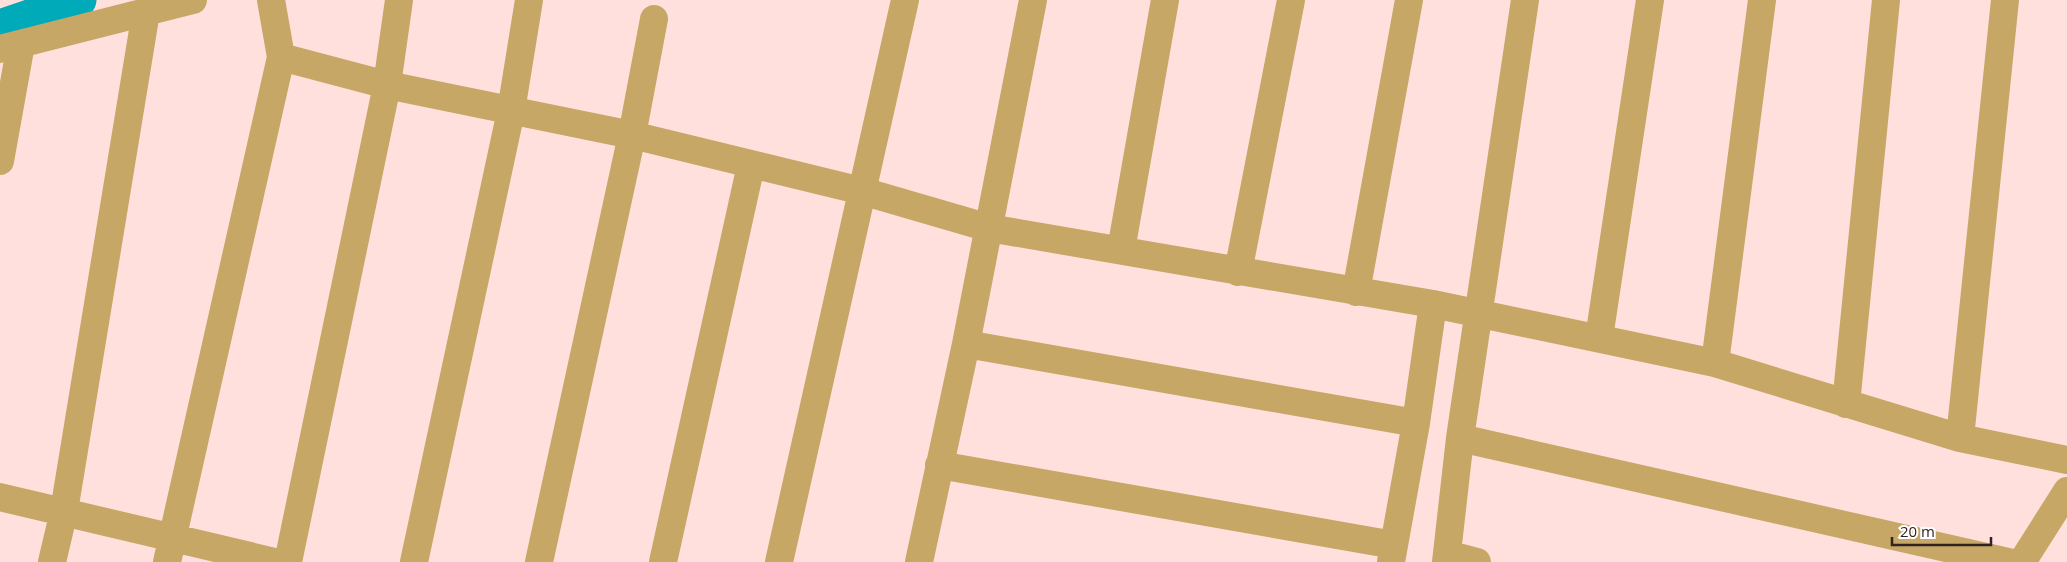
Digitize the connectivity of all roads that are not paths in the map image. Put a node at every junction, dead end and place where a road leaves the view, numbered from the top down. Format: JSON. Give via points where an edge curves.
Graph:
{"nodes":[{"id":1,"x":193,"y":0,"type":"edge"},
{"id":2,"x":271,"y":0,"type":"edge"},
{"id":3,"x":400,"y":0,"type":"edge"},
{"id":4,"x":529,"y":0,"type":"edge"},
{"id":5,"x":905,"y":0,"type":"edge"},
{"id":6,"x":1033,"y":0,"type":"edge"},
{"id":7,"x":1165,"y":0,"type":"edge"},
{"id":8,"x":1291,"y":0,"type":"edge"},
{"id":9,"x":1409,"y":0,"type":"edge"},
{"id":10,"x":1525,"y":0,"type":"edge"},
{"id":11,"x":1650,"y":0,"type":"edge"},
{"id":12,"x":1762,"y":0,"type":"edge"},
{"id":13,"x":1886,"y":0,"type":"edge"},
{"id":14,"x":2005,"y":0,"type":"edge"},
{"id":15,"x":146,"y":12,"type":"junction"},
{"id":16,"x":654,"y":18,"type":"dead end"},
{"id":17,"x":10,"y":46,"type":"edge"},
{"id":18,"x":280,"y":57,"type":"junction"},
{"id":19,"x":387,"y":85,"type":"junction"},
{"id":20,"x":511,"y":111,"type":"junction"},
{"id":21,"x":632,"y":135,"type":"junction"},
{"id":22,"x":0,"y":161,"type":"edge"},
{"id":23,"x":751,"y":164,"type":"junction"},
{"id":24,"x":862,"y":191,"type":"junction"},
{"id":25,"x":989,"y":228,"type":"junction"},
{"id":26,"x":1122,"y":250,"type":"junction"},
{"id":27,"x":1238,"y":272,"type":"junction"},
{"id":28,"x":1356,"y":292,"type":"junction"},
{"id":29,"x":1433,"y":304,"type":"junction"},
{"id":30,"x":1479,"y":312,"type":"junction"},
{"id":31,"x":1599,"y":338,"type":"junction"},
{"id":32,"x":966,"y":344,"type":"junction"},
{"id":33,"x":1715,"y":363,"type":"junction"},
{"id":34,"x":1846,"y":404,"type":"junction"},
{"id":35,"x":1416,"y":423,"type":"junction"},
{"id":36,"x":1460,"y":438,"type":"junction"},
{"id":37,"x":1960,"y":438,"type":"junction"},
{"id":38,"x":2067,"y":460,"type":"edge"},
{"id":39,"x":939,"y":465,"type":"junction"},
{"id":40,"x":2067,"y":491,"type":"edge"},
{"id":41,"x":0,"y":496,"type":"edge"},
{"id":42,"x":64,"y":511,"type":"junction"},
{"id":43,"x":169,"y":549,"type":"edge"},
{"id":44,"x":1393,"y":554,"type":"edge"},
{"id":45,"x":1446,"y":558,"type":"edge"},
{"id":46,"x":52,"y":562,"type":"edge"},
{"id":47,"x":275,"y":562,"type":"edge"},
{"id":48,"x":288,"y":562,"type":"edge"},
{"id":49,"x":414,"y":562,"type":"edge"},
{"id":50,"x":540,"y":562,"type":"edge"},
{"id":51,"x":663,"y":562,"type":"edge"},
{"id":52,"x":779,"y":562,"type":"edge"},
{"id":53,"x":919,"y":562,"type":"edge"},
{"id":54,"x":1477,"y":562,"type":"edge"},
{"id":55,"x":2008,"y":562,"type":"edge"},
{"id":56,"x":2022,"y":562,"type":"edge"}],
"edges":[{"from":1,"to":15,"type":"street"},
{"from":2,"to":18,"type":"street"},
{"from":3,"to":19,"type":"street"},
{"from":4,"to":20,"type":"street"},
{"from":5,"to":24,"type":"street"},
{"from":6,"to":25,"type":"street"},
{"from":7,"to":26,"type":"street"},
{"from":8,"to":27,"type":"street"},
{"from":9,"to":28,"type":"street"},
{"from":10,"to":30,"type":"street"},
{"from":11,"to":31,"type":"street"},
{"from":12,"to":33,"type":"street"},
{"from":13,"to":34,"type":"street"},
{"from":14,"to":37,"type":"street"},
{"from":15,"to":17,"type":"street"},
{"from":15,"to":42,"type":"street"},
{"from":16,"to":21,"type":"street"},
{"from":17,"to":22,"type":"street"},
{"from":18,"to":19,"type":"street"},
{"from":18,"to":43,"type":"street"},
{"from":19,"to":20,"type":"street"},
{"from":19,"to":48,"type":"street"},
{"from":20,"to":21,"type":"street"},
{"from":20,"to":49,"type":"street"},
{"from":21,"to":23,"type":"street"},
{"from":21,"to":50,"type":"street"},
{"from":23,"to":24,"type":"street"},
{"from":23,"to":51,"type":"street"},
{"from":24,"to":25,"type":"street"},
{"from":24,"to":52,"type":"street"},
{"from":25,"to":26,"type":"street"},
{"from":25,"to":32,"type":"street"},
{"from":26,"to":27,"type":"street"},
{"from":27,"to":28,"type":"street"},
{"from":28,"to":29,"type":"street"},
{"from":29,"to":30,"type":"street"},
{"from":29,"to":35,"type":"street"},
{"from":30,"to":31,"type":"street"},
{"from":30,"to":36,"type":"street"},
{"from":31,"to":33,"type":"street"},
{"from":32,"to":35,"type":"street"},
{"from":32,"to":39,"type":"street"},
{"from":33,"to":34,"type":"street"},
{"from":34,"to":37,"type":"street"},
{"from":35,"to":44,"type":"street"},
{"from":36,"to":45,"type":"street"},
{"from":36,"to":55,"type":"street"},
{"from":37,"to":38,"type":"street"},
{"from":39,"to":44,"type":"street"},
{"from":39,"to":53,"type":"street"},
{"from":40,"to":56,"type":"street"},
{"from":41,"to":42,"type":"street"},
{"from":42,"to":43,"type":"street"},
{"from":42,"to":46,"type":"street"},
{"from":43,"to":47,"type":"street"},
{"from":45,"to":54,"type":"street"}]}
